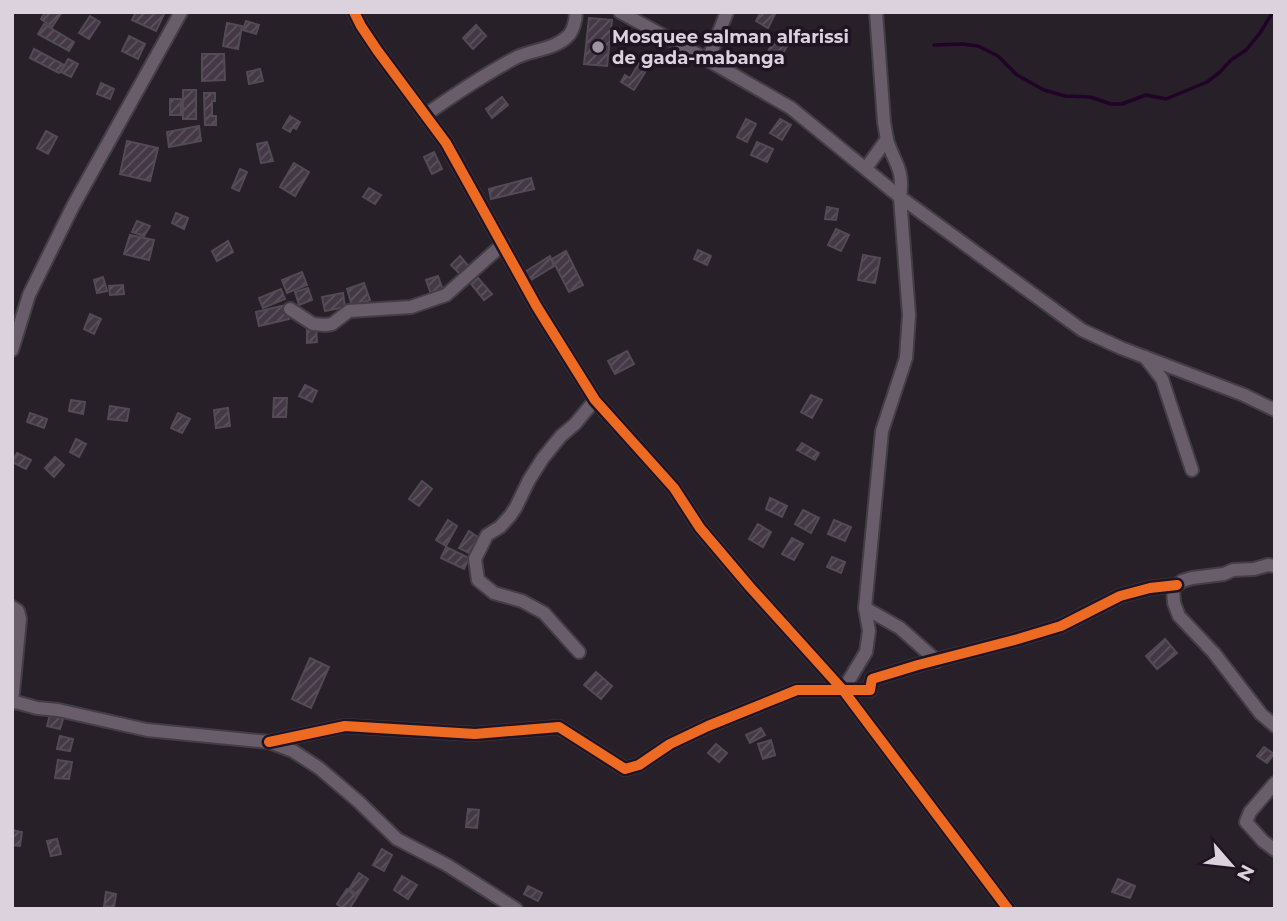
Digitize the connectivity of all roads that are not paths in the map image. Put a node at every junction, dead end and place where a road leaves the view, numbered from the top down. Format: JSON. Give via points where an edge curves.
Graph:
{"nodes":[{"id":1,"x":181,"y":12,"type":"edge"},
{"id":2,"x":354,"y":12,"type":"edge"},
{"id":3,"x":576,"y":12,"type":"edge"},
{"id":4,"x":620,"y":12,"type":"edge"},
{"id":5,"x":727,"y":12,"type":"edge"},
{"id":6,"x":876,"y":12,"type":"edge"},
{"id":7,"x":708,"y":60,"type":"junction"},
{"id":8,"x":425,"y":115,"type":"junction"},
{"id":9,"x":887,"y":139,"type":"junction"},
{"id":10,"x":866,"y":168,"type":"junction"},
{"id":11,"x":900,"y":197,"type":"junction"},
{"id":12,"x":503,"y":244,"type":"junction"},
{"id":13,"x":290,"y":309,"type":"dead end"},
{"id":14,"x":16,"y":323,"type":"edge"},
{"id":15,"x":12,"y":350,"type":"edge"},
{"id":16,"x":1145,"y":357,"type":"junction"},
{"id":17,"x":595,"y":400,"type":"junction"},
{"id":18,"x":1275,"y":410,"type":"edge"},
{"id":19,"x":1192,"y":470,"type":"dead end"},
{"id":20,"x":1275,"y":566,"type":"edge"},
{"id":21,"x":1177,"y":585,"type":"junction"},
{"id":22,"x":12,"y":607,"type":"edge"},
{"id":23,"x":865,"y":608,"type":"junction"},
{"id":24,"x":579,"y":652,"type":"dead end"},
{"id":25,"x":937,"y":661,"type":"junction"},
{"id":26,"x":843,"y":690,"type":"junction"},
{"id":27,"x":13,"y":702,"type":"edge"},
{"id":28,"x":1275,"y":726,"type":"edge"},
{"id":29,"x":269,"y":742,"type":"junction"},
{"id":30,"x":1275,"y":783,"type":"edge"},
{"id":31,"x":1275,"y":849,"type":"edge"},
{"id":32,"x":516,"y":909,"type":"edge"},
{"id":33,"x":1008,"y":909,"type":"edge"}],
"edges":[{"from":1,"to":14,"type":"street","via":[[73,206]]},
{"from":2,"to":8,"type":"street"},
{"from":3,"to":8,"type":"street","via":[[570,35],[478,79]]},
{"from":4,"to":7,"type":"street"},
{"from":5,"to":7,"type":"street"},
{"from":6,"to":9,"type":"street"},
{"from":7,"to":10,"type":"street","via":[[791,108]]},
{"from":8,"to":12,"type":"street","via":[[458,162]]},
{"from":9,"to":10,"type":"street"},
{"from":9,"to":11,"type":"street","via":[[901,170]]},
{"from":10,"to":11,"type":"street"},
{"from":11,"to":16,"type":"street","via":[[1082,330]]},
{"from":11,"to":23,"type":"street","via":[[909,315],[906,358],[882,431]]},
{"from":12,"to":13,"type":"street","via":[[446,295],[411,307],[349,311],[325,325],[313,324]]},
{"from":12,"to":17,"type":"street"},
{"from":14,"to":15,"type":"street"},
{"from":16,"to":18,"type":"street"},
{"from":16,"to":19,"type":"street","via":[[1162,379]]},
{"from":17,"to":24,"type":"street","via":[[544,458],[516,507],[487,535],[475,559],[478,580],[494,593],[544,613]]},
{"from":17,"to":26,"type":"street","via":[[674,488],[700,528],[750,587]]},
{"from":20,"to":21,"type":"street","via":[[1233,570]]},
{"from":21,"to":25,"type":"street","via":[[1120,596],[1061,626]]},
{"from":21,"to":28,"type":"street","via":[[1173,589],[1179,616]]},
{"from":22,"to":27,"type":"street","via":[[20,619]]},
{"from":23,"to":25,"type":"street","via":[[900,628]]},
{"from":23,"to":26,"type":"street","via":[[866,652]]},
{"from":25,"to":26,"type":"street","via":[[872,679],[870,690]]},
{"from":26,"to":29,"type":"street","via":[[797,690],[708,726],[625,769],[559,727],[475,734],[345,726]]},
{"from":26,"to":33,"type":"street"},
{"from":27,"to":29,"type":"street","via":[[148,730]]},
{"from":29,"to":32,"type":"street","via":[[319,768],[397,839]]},
{"from":30,"to":31,"type":"street","via":[[1246,822]]}]}
